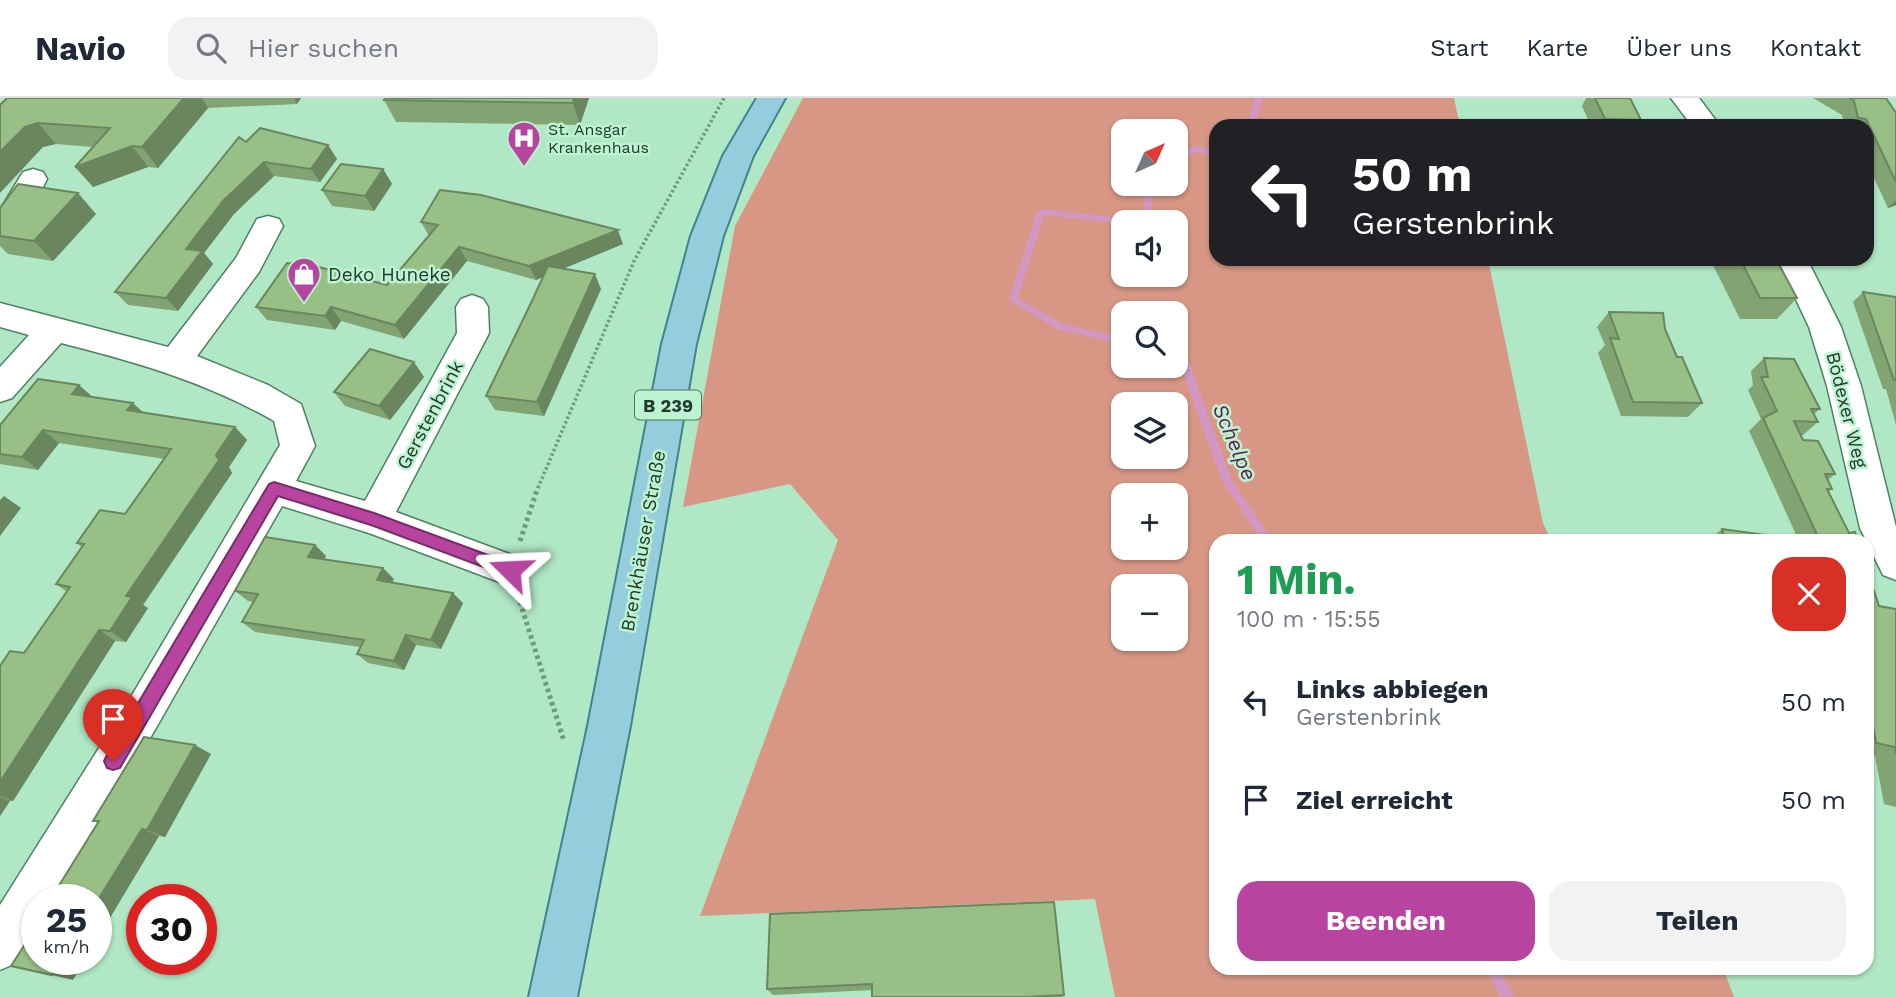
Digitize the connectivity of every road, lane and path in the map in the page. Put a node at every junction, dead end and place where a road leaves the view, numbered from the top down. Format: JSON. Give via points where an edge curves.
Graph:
{"nodes":[{"id":1,"x":724,"y":98,"type":"edge"},
{"id":2,"x":771,"y":98,"type":"edge"},
{"id":3,"x":1685,"y":98,"type":"edge"},
{"id":4,"x":1701,"y":119,"type":"edge"},
{"id":5,"x":33,"y":179,"type":"dead end"},
{"id":6,"x":268,"y":226,"type":"dead end"},
{"id":7,"x":0,"y":227,"type":"edge"},
{"id":8,"x":1795,"y":266,"type":"edge"},
{"id":9,"x":472,"y":307,"type":"dead end"},
{"id":10,"x":0,"y":315,"type":"edge"},
{"id":11,"x":53,"y":330,"type":"junction"},
{"id":12,"x":174,"y":363,"type":"junction"},
{"id":13,"x":0,"y":388,"type":"edge"},
{"id":14,"x":274,"y":489,"type":"junction"},
{"id":15,"x":374,"y":519,"type":"junction"},
{"id":16,"x":1896,"y":564,"type":"edge"},
{"id":17,"x":510,"y":570,"type":"junction"},
{"id":18,"x":567,"y":749,"type":"dead end"},
{"id":19,"x":0,"y":947,"type":"edge"},
{"id":20,"x":553,"y":997,"type":"edge"}],
"edges":[{"from":1,"to":17,"type":"path","via":[[634,261],[542,476]]},
{"from":2,"to":20,"type":"main road","name":"Brenkhäuser Straße","number":"B 239","via":[[738,156],[707,236],[679,344],[609,726]]},
{"from":3,"to":4,"type":"street"},
{"from":5,"to":7,"type":"street","via":[[14,214]]},
{"from":6,"to":12,"type":"street","via":[[248,264]]},
{"from":8,"to":16,"type":"street","name":"Bödexer Weg","via":[[1825,327],[1878,528]]},
{"from":9,"to":15,"type":"street","name":"Gerstenbrink","via":[[473,333]]},
{"from":10,"to":11,"type":"street"},
{"from":11,"to":12,"type":"street"},
{"from":11,"to":13,"type":"street"},
{"from":12,"to":14,"type":"street","via":[[257,393],[289,412],[298,446]]},
{"from":14,"to":15,"type":"street"},
{"from":14,"to":19,"type":"street"},
{"from":15,"to":17,"type":"street"},
{"from":17,"to":18,"type":"path"}]}
